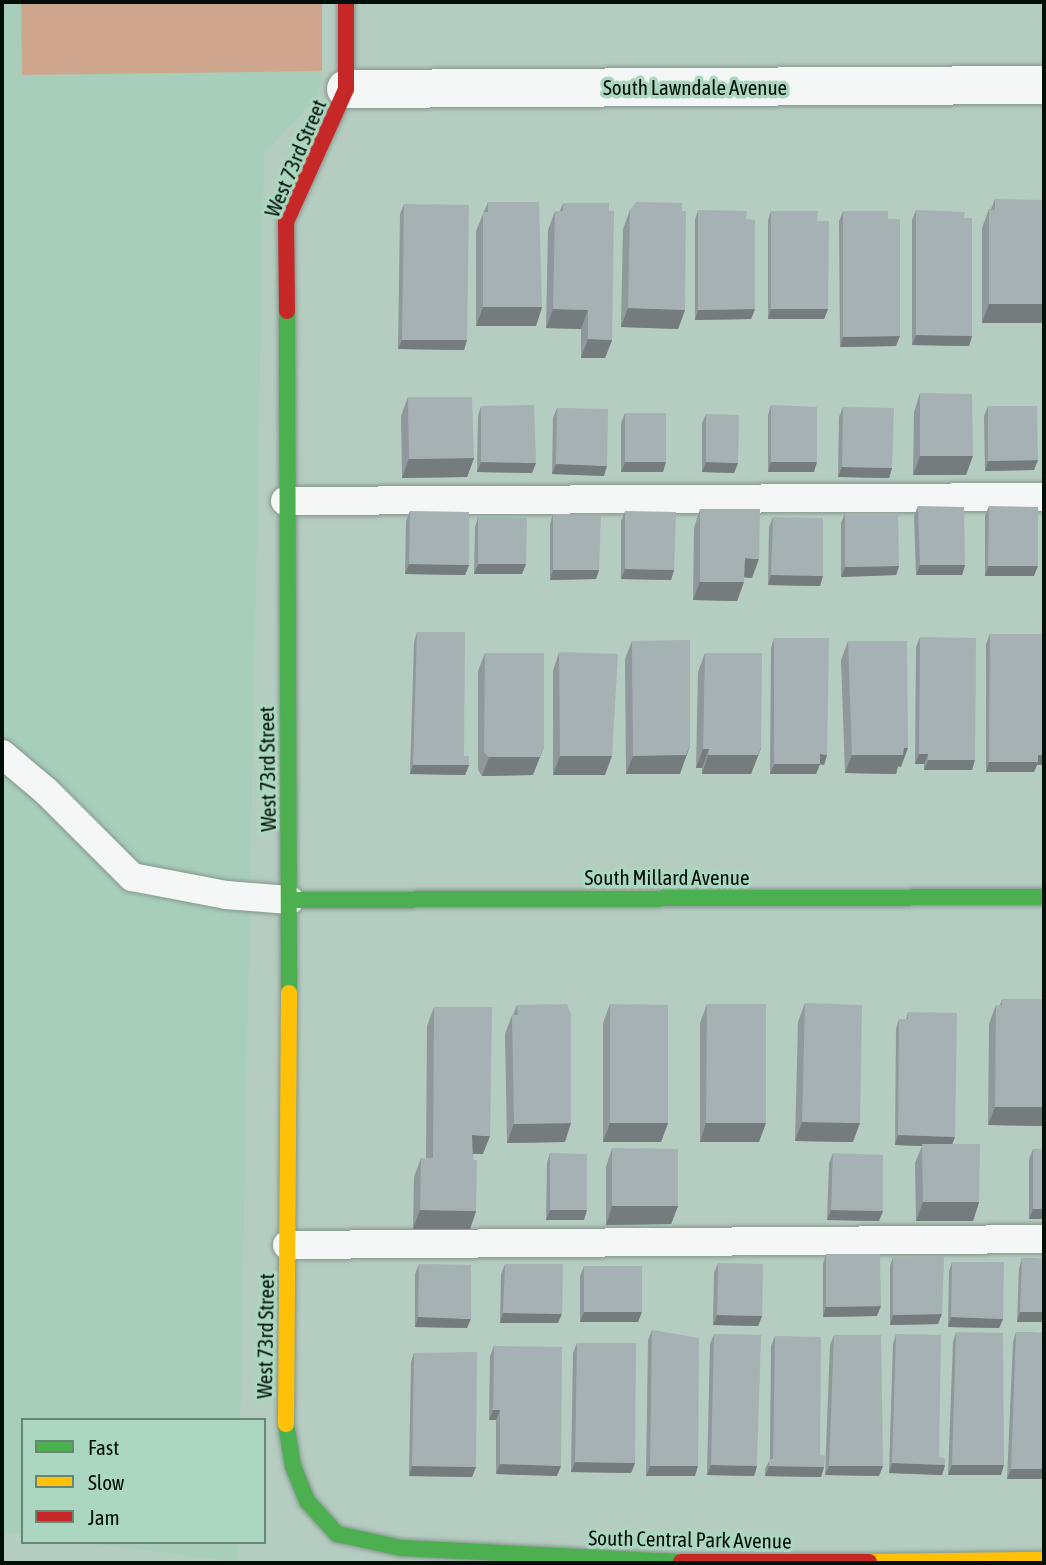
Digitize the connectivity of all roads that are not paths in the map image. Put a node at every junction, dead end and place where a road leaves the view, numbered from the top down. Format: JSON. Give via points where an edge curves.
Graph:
{"nodes":[{"id":1,"x":346,"y":2,"type":"edge"},
{"id":2,"x":1044,"y":85,"type":"edge"},
{"id":3,"x":346,"y":89,"type":"junction"},
{"id":4,"x":1044,"y":496,"type":"edge"},
{"id":5,"x":285,"y":501,"type":"junction"},
{"id":6,"x":2,"y":754,"type":"edge"},
{"id":7,"x":1044,"y":897,"type":"edge"},
{"id":8,"x":290,"y":900,"type":"junction"},
{"id":9,"x":1044,"y":1239,"type":"edge"},
{"id":10,"x":288,"y":1245,"type":"junction"},
{"id":11,"x":337,"y":1534,"type":"joint"},
{"id":12,"x":1044,"y":1560,"type":"edge"}],
"edges":[{"from":1,"to":3,"type":"street","name":"West 73rd Street"},
{"from":2,"to":3,"type":"street","name":"South Lawndale Avenue"},
{"from":3,"to":5,"type":"street","name":"West 73rd Street","via":[[286,222]]},
{"from":4,"to":5,"type":"lane"},
{"from":5,"to":8,"type":"street","name":"West 73rd Street"},
{"from":6,"to":8,"type":"lane","via":[[132,877],[226,895]]},
{"from":7,"to":8,"type":"street","name":"South Millard Avenue"},
{"from":8,"to":10,"type":"street","name":"West 73rd Street"},
{"from":9,"to":10,"type":"lane"},
{"from":10,"to":11,"type":"street","name":"West 73rd Street","via":[[285,1415],[293,1466],[307,1501]]},
{"from":11,"to":12,"type":"street","name":"South Central Park Avenue","via":[[402,1548],[702,1563]]}]}
